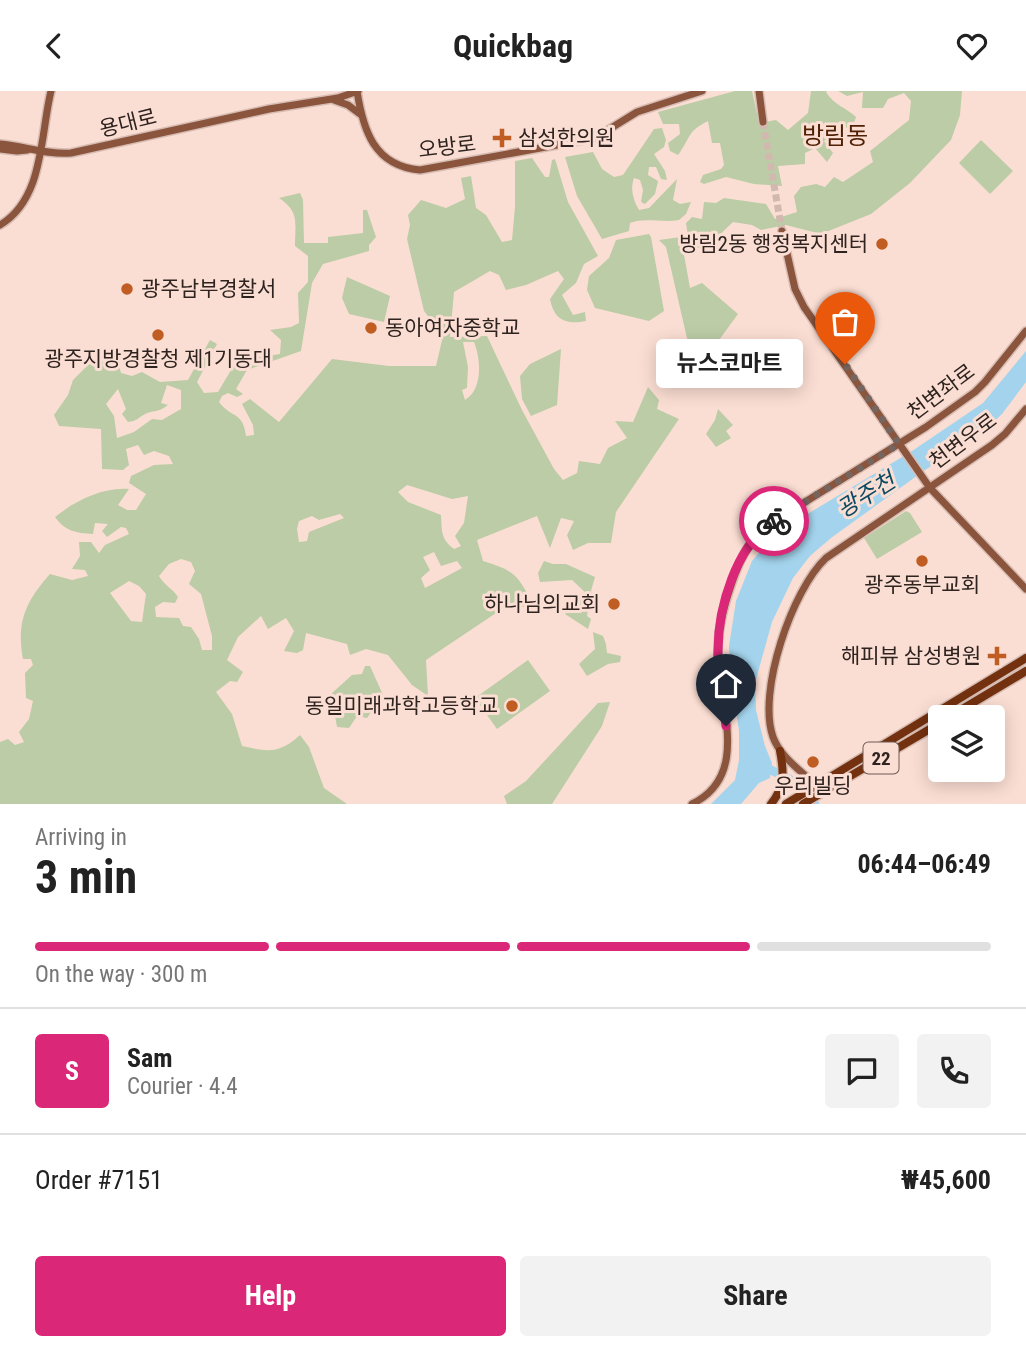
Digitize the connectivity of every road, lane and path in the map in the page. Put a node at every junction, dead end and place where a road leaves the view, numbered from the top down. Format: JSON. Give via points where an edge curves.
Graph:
{"nodes":[{"id":1,"x":51,"y":91,"type":"edge"},
{"id":2,"x":358,"y":91,"type":"edge"},
{"id":3,"x":702,"y":91,"type":"edge"},
{"id":4,"x":759,"y":91,"type":"edge"},
{"id":5,"x":330,"y":99,"type":"junction"},
{"id":6,"x":361,"y":115,"type":"junction"},
{"id":7,"x":764,"y":122,"type":"tunnel mouth"},
{"id":8,"x":0,"y":143,"type":"edge"},
{"id":9,"x":0,"y":149,"type":"edge"},
{"id":10,"x":27,"y":150,"type":"junction"},
{"id":11,"x":39,"y":152,"type":"junction"},
{"id":12,"x":0,"y":225,"type":"edge"},
{"id":13,"x":782,"y":231,"type":"tunnel mouth"},
{"id":14,"x":1026,"y":331,"type":"edge"},
{"id":15,"x":1026,"y":409,"type":"edge"},
{"id":16,"x":899,"y":444,"type":"junction"},
{"id":17,"x":930,"y":488,"type":"junction"},
{"id":18,"x":1026,"y":589,"type":"edge"},
{"id":19,"x":1026,"y":658,"type":"edge"},
{"id":20,"x":1026,"y":671,"type":"edge"},
{"id":21,"x":969,"y":705,"type":"edge"},
{"id":22,"x":928,"y":730,"type":"edge"},
{"id":23,"x":780,"y":751,"type":"junction"},
{"id":24,"x":819,"y":789,"type":"junction"},
{"id":25,"x":692,"y":804,"type":"edge"},
{"id":26,"x":771,"y":804,"type":"edge"},
{"id":27,"x":786,"y":804,"type":"edge"},
{"id":28,"x":803,"y":804,"type":"edge"}],
"edges":[{"from":1,"to":11,"type":"street"},
{"from":2,"to":5,"type":"street","name":"용대로"},
{"from":2,"to":6,"type":"street","name":"오방로"},
{"from":3,"to":6,"type":"street","name":"오방로","via":[[637,112],[590,139],[429,170],[407,168],[387,158],[369,138]]},
{"from":4,"to":7,"type":"street"},
{"from":5,"to":6,"type":"street"},
{"from":5,"to":11,"type":"street","name":"용대로","via":[[90,150]]},
{"from":8,"to":10,"type":"street","name":"용대로"},
{"from":9,"to":10,"type":"street","name":"용대로"},
{"from":10,"to":11,"type":"street","name":"용대로"},
{"from":11,"to":12,"type":"street","via":[[28,197]]},
{"from":13,"to":16,"type":"street","via":[[801,303]]},
{"from":14,"to":16,"type":"street","name":"천변좌로","via":[[975,392]]},
{"from":15,"to":17,"type":"street","name":"천변우로","via":[[1001,438]]},
{"from":16,"to":17,"type":"street"},
{"from":16,"to":25,"type":"street","name":"천변좌로","via":[[775,521],[741,559],[724,602],[718,654],[727,762],[715,784]]},
{"from":17,"to":18,"type":"street"},
{"from":17,"to":23,"type":"street","name":"천변우로","via":[[826,558],[800,592],[769,695],[770,727]]},
{"from":19,"to":24,"type":"main road","number":"22"},
{"from":20,"to":21,"type":"main road"},
{"from":22,"to":24,"type":"main road","number":"22"},
{"from":23,"to":24,"type":"street","name":"천변우로"},
{"from":23,"to":26,"type":"main road","via":[[782,782]]},
{"from":24,"to":27,"type":"main road","number":"22"},
{"from":24,"to":28,"type":"main road","number":"22"}]}
